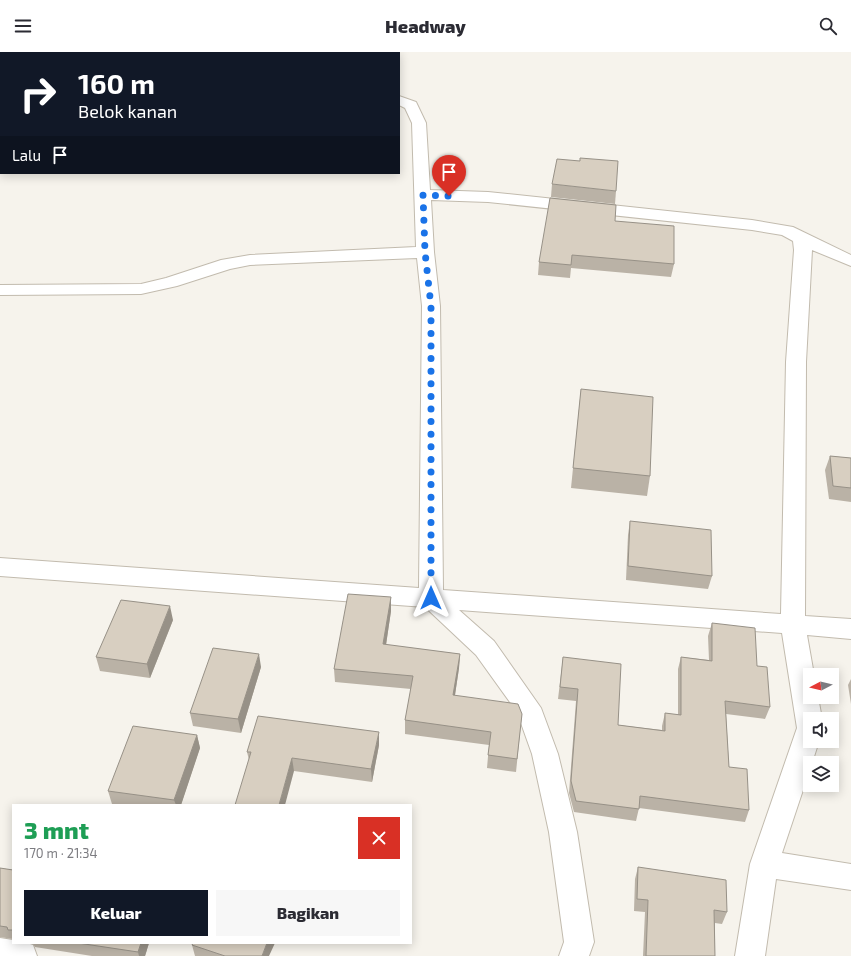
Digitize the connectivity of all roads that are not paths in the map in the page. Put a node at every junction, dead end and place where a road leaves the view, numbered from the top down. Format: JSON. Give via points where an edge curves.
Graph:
{"nodes":[{"id":1,"x":400,"y":100,"type":"edge"},
{"id":2,"x":423,"y":195,"type":"junction"},
{"id":3,"x":801,"y":239,"type":"junction"},
{"id":4,"x":425,"y":252,"type":"junction"},
{"id":5,"x":851,"y":261,"type":"edge"},
{"id":6,"x":0,"y":290,"type":"edge"},
{"id":7,"x":0,"y":567,"type":"edge"},
{"id":8,"x":431,"y":598,"type":"junction"},
{"id":9,"x":793,"y":625,"type":"junction"},
{"id":10,"x":851,"y":629,"type":"edge"},
{"id":11,"x":807,"y":712,"type":"edge"},
{"id":12,"x":804,"y":748,"type":"edge"},
{"id":13,"x":764,"y":864,"type":"junction"},
{"id":14,"x":851,"y":878,"type":"edge"},
{"id":15,"x":0,"y":953,"type":"edge"},
{"id":16,"x":22,"y":956,"type":"edge"},
{"id":17,"x":574,"y":956,"type":"edge"},
{"id":18,"x":750,"y":956,"type":"edge"}],
"edges":[{"from":1,"to":2,"type":"street","via":[[411,105],[419,123]]},
{"from":2,"to":3,"type":"street","via":[[488,196],[752,225],[787,231]]},
{"from":2,"to":4,"type":"street"},
{"from":3,"to":5,"type":"street"},
{"from":3,"to":9,"type":"street","via":[[803,250],[796,362]]},
{"from":4,"to":6,"type":"street","via":[[250,260],[227,264],[141,289]]},
{"from":4,"to":8,"type":"street","via":[[431,306]]},
{"from":7,"to":8,"type":"street"},
{"from":8,"to":9,"type":"street"},
{"from":8,"to":17,"type":"street","via":[[485,648],[528,708],[545,754],[563,832],[579,942]]},
{"from":9,"to":10,"type":"street"},
{"from":9,"to":11,"type":"street"},
{"from":12,"to":13,"type":"street"},
{"from":13,"to":14,"type":"street"},
{"from":13,"to":18,"type":"street"},
{"from":15,"to":16,"type":"street"}]}
